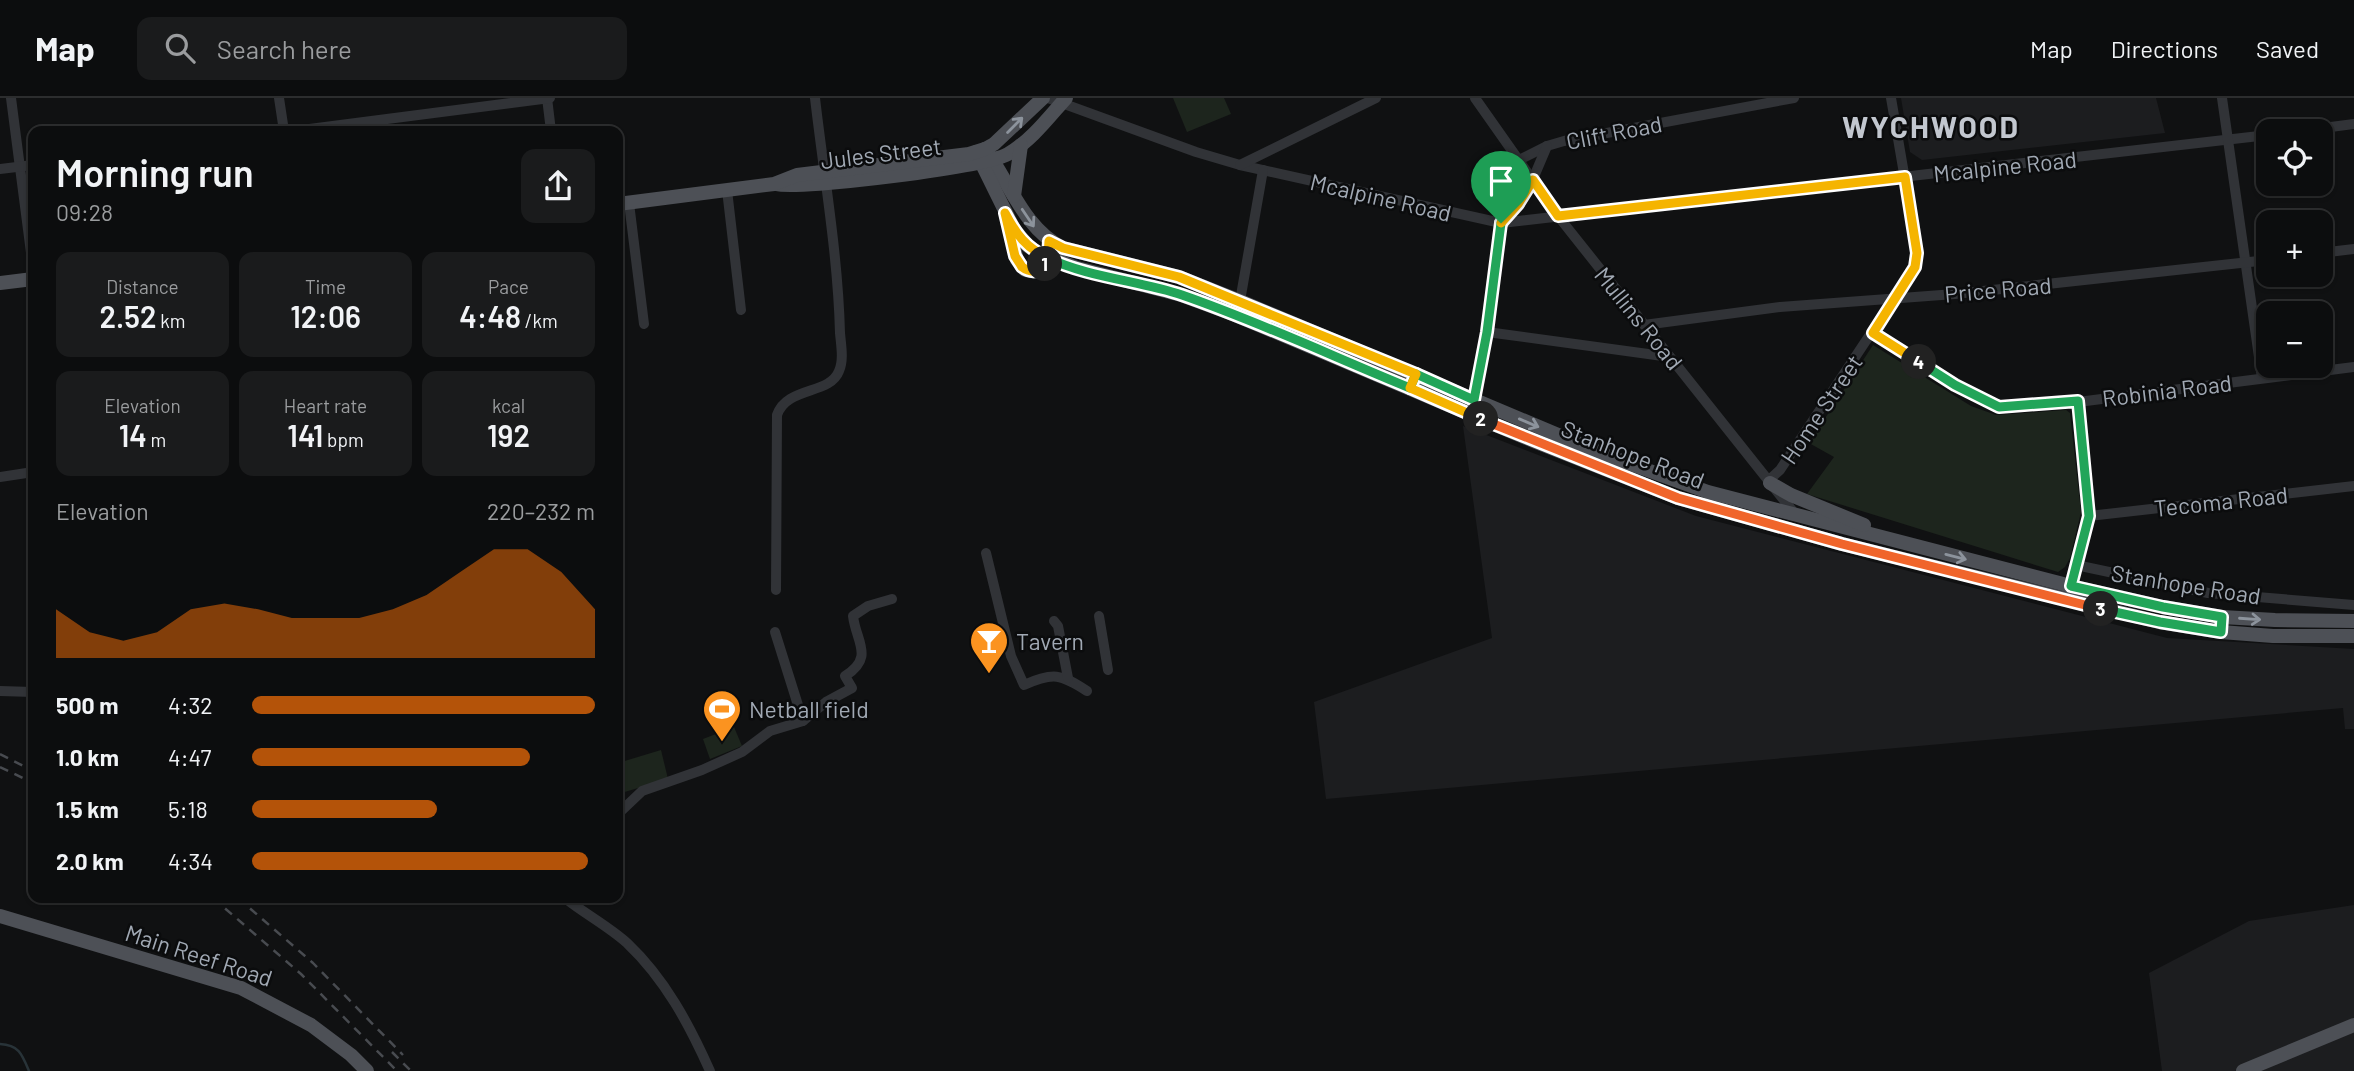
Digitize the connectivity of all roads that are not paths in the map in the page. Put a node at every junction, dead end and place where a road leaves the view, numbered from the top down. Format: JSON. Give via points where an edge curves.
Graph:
{"nodes":[{"id":1,"x":11,"y":98,"type":"edge"},
{"id":2,"x":279,"y":98,"type":"edge"},
{"id":3,"x":548,"y":98,"type":"edge"},
{"id":4,"x":815,"y":98,"type":"edge"},
{"id":5,"x":1376,"y":98,"type":"edge"},
{"id":6,"x":1475,"y":98,"type":"edge"},
{"id":7,"x":1794,"y":98,"type":"edge"},
{"id":8,"x":1891,"y":98,"type":"edge"},
{"id":9,"x":2222,"y":98,"type":"edge"},
{"id":10,"x":1054,"y":99,"type":"edge"},
{"id":11,"x":2354,"y":124,"type":"edge"},
{"id":12,"x":283,"y":126,"type":"edge"},
{"id":13,"x":332,"y":126,"type":"edge"},
{"id":14,"x":551,"y":126,"type":"edge"},
{"id":15,"x":2333,"y":127,"type":"edge"},
{"id":16,"x":2256,"y":137,"type":"edge"},
{"id":17,"x":2230,"y":140,"type":"junction"},
{"id":18,"x":1021,"y":145,"type":"junction"},
{"id":19,"x":1547,"y":146,"type":"junction"},
{"id":20,"x":983,"y":156,"type":"junction"},
{"id":21,"x":1519,"y":160,"type":"junction"},
{"id":22,"x":1240,"y":164,"type":"junction"},
{"id":23,"x":28,"y":166,"type":"edge"},
{"id":24,"x":20,"y":167,"type":"junction"},
{"id":25,"x":0,"y":169,"type":"edge"},
{"id":26,"x":1263,"y":170,"type":"junction"},
{"id":27,"x":825,"y":177,"type":"junction"},
{"id":28,"x":1905,"y":177,"type":"junction"},
{"id":29,"x":1533,"y":180,"type":"junction"},
{"id":30,"x":727,"y":190,"type":"junction"},
{"id":31,"x":1014,"y":196,"type":"junction"},
{"id":32,"x":623,"y":204,"type":"edge"},
{"id":33,"x":1005,"y":213,"type":"junction"},
{"id":34,"x":1558,"y":216,"type":"junction"},
{"id":35,"x":1501,"y":223,"type":"junction"},
{"id":36,"x":28,"y":229,"type":"edge"},
{"id":37,"x":1049,"y":241,"type":"junction"},
{"id":38,"x":2354,"y":249,"type":"edge"},
{"id":39,"x":2333,"y":251,"type":"edge"},
{"id":40,"x":1048,"y":258,"type":"junction"},
{"id":41,"x":2256,"y":262,"type":"edge"},
{"id":42,"x":2246,"y":263,"type":"junction"},
{"id":43,"x":1179,"y":277,"type":"junction"},
{"id":44,"x":28,"y":280,"type":"edge"},
{"id":45,"x":0,"y":283,"type":"edge"},
{"id":46,"x":1171,"y":292,"type":"junction"},
{"id":47,"x":1895,"y":298,"type":"junction"},
{"id":48,"x":1238,"y":308,"type":"junction"},
{"id":49,"x":741,"y":310,"type":"dead end"},
{"id":50,"x":644,"y":324,"type":"dead end"},
{"id":51,"x":1644,"y":325,"type":"junction"},
{"id":52,"x":1487,"y":332,"type":"junction"},
{"id":53,"x":1873,"y":333,"type":"junction"},
{"id":54,"x":2256,"y":335,"type":"edge"},
{"id":55,"x":1670,"y":357,"type":"junction"},
{"id":56,"x":2354,"y":367,"type":"edge"},
{"id":57,"x":2333,"y":370,"type":"edge"},
{"id":58,"x":1416,"y":374,"type":"junction"},
{"id":59,"x":2262,"y":378,"type":"edge"},
{"id":60,"x":1410,"y":388,"type":"junction"},
{"id":61,"x":1474,"y":400,"type":"junction"},
{"id":62,"x":2078,"y":401,"type":"junction"},
{"id":63,"x":1471,"y":415,"type":"junction"},
{"id":64,"x":28,"y":473,"type":"edge"},
{"id":65,"x":0,"y":477,"type":"edge"},
{"id":66,"x":1769,"y":482,"type":"junction"},
{"id":67,"x":2354,"y":486,"type":"edge"},
{"id":68,"x":1742,"y":500,"type":"junction"},
{"id":69,"x":1795,"y":514,"type":"junction"},
{"id":70,"x":2089,"y":516,"type":"junction"},
{"id":71,"x":1807,"y":534,"type":"junction"},
{"id":72,"x":1913,"y":546,"type":"junction"},
{"id":73,"x":986,"y":553,"type":"dead end"},
{"id":74,"x":2076,"y":565,"type":"junction"},
{"id":75,"x":776,"y":590,"type":"dead end"},
{"id":76,"x":2070,"y":593,"type":"junction"},
{"id":77,"x":892,"y":599,"type":"dead end"},
{"id":78,"x":2333,"y":604,"type":"junction"},
{"id":79,"x":2354,"y":605,"type":"edge"},
{"id":80,"x":1099,"y":616,"type":"dead end"},
{"id":81,"x":1054,"y":621,"type":"dead end"},
{"id":82,"x":2334,"y":621,"type":"junction"},
{"id":83,"x":2354,"y":621,"type":"edge"},
{"id":84,"x":2222,"y":624,"type":"junction"},
{"id":85,"x":775,"y":632,"type":"dead end"},
{"id":86,"x":2354,"y":636,"type":"edge"},
{"id":87,"x":1108,"y":670,"type":"dead end"},
{"id":88,"x":1068,"y":678,"type":"junction"},
{"id":89,"x":0,"y":691,"type":"edge"},
{"id":90,"x":1087,"y":691,"type":"dead end"},
{"id":91,"x":28,"y":692,"type":"edge"},
{"id":92,"x":803,"y":721,"type":"junction"},
{"id":93,"x":623,"y":809,"type":"edge"},
{"id":94,"x":572,"y":903,"type":"edge"},
{"id":95,"x":0,"y":916,"type":"edge"},
{"id":96,"x":2354,"y":1026,"type":"edge"},
{"id":97,"x":367,"y":1071,"type":"edge"},
{"id":98,"x":710,"y":1071,"type":"edge"},
{"id":99,"x":2243,"y":1071,"type":"edge"}],
"edges":[{"from":1,"to":24,"type":"street"},
{"from":2,"to":12,"type":"street"},
{"from":3,"to":13,"type":"street"},
{"from":3,"to":14,"type":"street"},
{"from":4,"to":27,"type":"street"},
{"from":5,"to":22,"type":"street"},
{"from":6,"to":21,"type":"street","name":"Mullins Road"},
{"from":7,"to":19,"type":"street","name":"Clift Road"},
{"from":8,"to":28,"type":"street","name":"Home Street"},
{"from":9,"to":17,"type":"street"},
{"from":10,"to":18,"type":"main road"},
{"from":20,"to":10,"type":"main road","one_way":true},
{"from":10,"to":22,"type":"street","name":"Mcalpine Road"},
{"from":11,"to":15,"type":"street"},
{"from":16,"to":17,"type":"street","name":"Mcalpine Road"},
{"from":17,"to":28,"type":"street","name":"Mcalpine Road"},
{"from":17,"to":42,"type":"street"},
{"from":18,"to":20,"type":"main road","via":[[1007,155]]},
{"from":18,"to":31,"type":"main road"},
{"from":19,"to":21,"type":"street","name":"Clift Road"},
{"from":19,"to":29,"type":"street"},
{"from":20,"to":27,"type":"main road","name":"Jules Street"},
{"from":20,"to":31,"type":"main road"},
{"from":20,"to":33,"type":"main road","name":"Stanhope Road"},
{"from":21,"to":29,"type":"street","name":"Mullins Road"},
{"from":22,"to":26,"type":"street","name":"Mcalpine Road"},
{"from":23,"to":24,"type":"street"},
{"from":24,"to":25,"type":"street"},
{"from":24,"to":36,"type":"street"},
{"from":26,"to":35,"type":"street","name":"Mcalpine Road"},
{"from":26,"to":48,"type":"street"},
{"from":27,"to":30,"type":"main road","name":"Jules Street","via":[[797,175],[774,184]]},
{"from":27,"to":75,"type":"street","via":[[840,312],[841,366],[833,379],[787,399],[779,408]]},
{"from":28,"to":34,"type":"street","name":"Mcalpine Road"},
{"from":28,"to":47,"type":"street","name":"Home Street","via":[[1917,260]]},
{"from":29,"to":34,"type":"street","name":"Mullins Road"},
{"from":29,"to":35,"type":"street"},
{"from":30,"to":32,"type":"main road","name":"Jules Street"},
{"from":30,"to":49,"type":"street"},
{"from":31,"to":37,"type":"main road","one_way":true},
{"from":32,"to":50,"type":"street"},
{"from":33,"to":40,"type":"main road","name":"Stanhope Road","via":[[1028,246]]},
{"from":33,"to":40,"type":"main road","via":[[1022,267],[1038,271]]},
{"from":34,"to":35,"type":"street","name":"Mcalpine Road"},
{"from":34,"to":51,"type":"street","name":"Mullins Road"},
{"from":35,"to":52,"type":"street"},
{"from":37,"to":40,"type":"main road"},
{"from":37,"to":43,"type":"main road","name":"Stanhope Road"},
{"from":38,"to":39,"type":"street"},
{"from":40,"to":46,"type":"main road","name":"Stanhope Road"},
{"from":41,"to":42,"type":"street","name":"Price Road"},
{"from":42,"to":47,"type":"street","name":"Price Road"},
{"from":42,"to":54,"type":"street"},
{"from":43,"to":46,"type":"main road"},
{"from":43,"to":48,"type":"main road","name":"Stanhope Road"},
{"from":44,"to":45,"type":"main road"},
{"from":46,"to":48,"type":"main road","name":"Stanhope Road"},
{"from":47,"to":51,"type":"street","name":"Price Road"},
{"from":47,"to":53,"type":"street","name":"Home Street"},
{"from":48,"to":58,"type":"main road","name":"Stanhope Road"},
{"from":48,"to":60,"type":"main road","name":"Stanhope Road"},
{"from":51,"to":55,"type":"street","name":"Mullins Road"},
{"from":52,"to":55,"type":"street"},
{"from":52,"to":61,"type":"street"},
{"from":53,"to":62,"type":"street","name":"Robinia Road","via":[[1999,407]]},
{"from":53,"to":66,"type":"street","name":"Home Street"},
{"from":55,"to":66,"type":"street","name":"Mullins Road"},
{"from":56,"to":57,"type":"street","name":"Robinia Road"},
{"from":58,"to":60,"type":"main road"},
{"from":58,"to":61,"type":"main road","name":"Stanhope Road"},
{"from":59,"to":62,"type":"street","name":"Robinia Road"},
{"from":60,"to":63,"type":"main road","name":"Stanhope Road"},
{"from":61,"to":63,"type":"street"},
{"from":61,"to":68,"type":"main road","name":"Stanhope Road","one_way":true,"via":[[1665,477]]},
{"from":62,"to":70,"type":"street"},
{"from":63,"to":71,"type":"main road","name":"Stanhope Road","via":[[1678,498]]},
{"from":64,"to":65,"type":"street"},
{"from":66,"to":68,"type":"main road"},
{"from":66,"to":69,"type":"street","name":"Mullins Road"},
{"from":66,"to":72,"type":"main road"},
{"from":67,"to":70,"type":"street","name":"Tecoma Road"},
{"from":68,"to":69,"type":"main road","name":"Stanhope Road"},
{"from":69,"to":71,"type":"street","name":"Mullins Road"},
{"from":69,"to":72,"type":"main road","name":"Stanhope Road"},
{"from":70,"to":74,"type":"street"},
{"from":71,"to":76,"type":"main road","name":"Stanhope Road"},
{"from":72,"to":76,"type":"main road","name":"Stanhope Road","one_way":true},
{"from":73,"to":88,"type":"street","via":[[1011,656],[1024,685],[1050,676]]},
{"from":74,"to":76,"type":"street"},
{"from":74,"to":78,"type":"street","name":"Stanhope Road","via":[[2208,593]]},
{"from":76,"to":84,"type":"main road","name":"Stanhope Road","via":[[2163,607]]},
{"from":77,"to":92,"type":"street","via":[[853,616],[862,652],[856,670],[845,676],[852,688]]},
{"from":78,"to":79,"type":"street","name":"Stanhope Road"},
{"from":78,"to":82,"type":"street"},
{"from":80,"to":87,"type":"street"},
{"from":81,"to":88,"type":"street"},
{"from":82,"to":83,"type":"main road","name":"Stanhope Road"},
{"from":84,"to":82,"type":"main road","name":"Stanhope Road","one_way":true},
{"from":84,"to":86,"type":"main road","name":"Stanhope Road","via":[[2273,636]]},
{"from":85,"to":92,"type":"street"},
{"from":88,"to":90,"type":"street"},
{"from":89,"to":91,"type":"street"},
{"from":92,"to":93,"type":"street","via":[[770,731],[742,752],[702,770],[642,791]]},
{"from":94,"to":98,"type":"street","via":[[614,932],[653,970]]},
{"from":95,"to":97,"type":"main road","name":"Main Reef Road","via":[[241,988],[312,1025]]},
{"from":96,"to":99,"type":"main road"}]}
